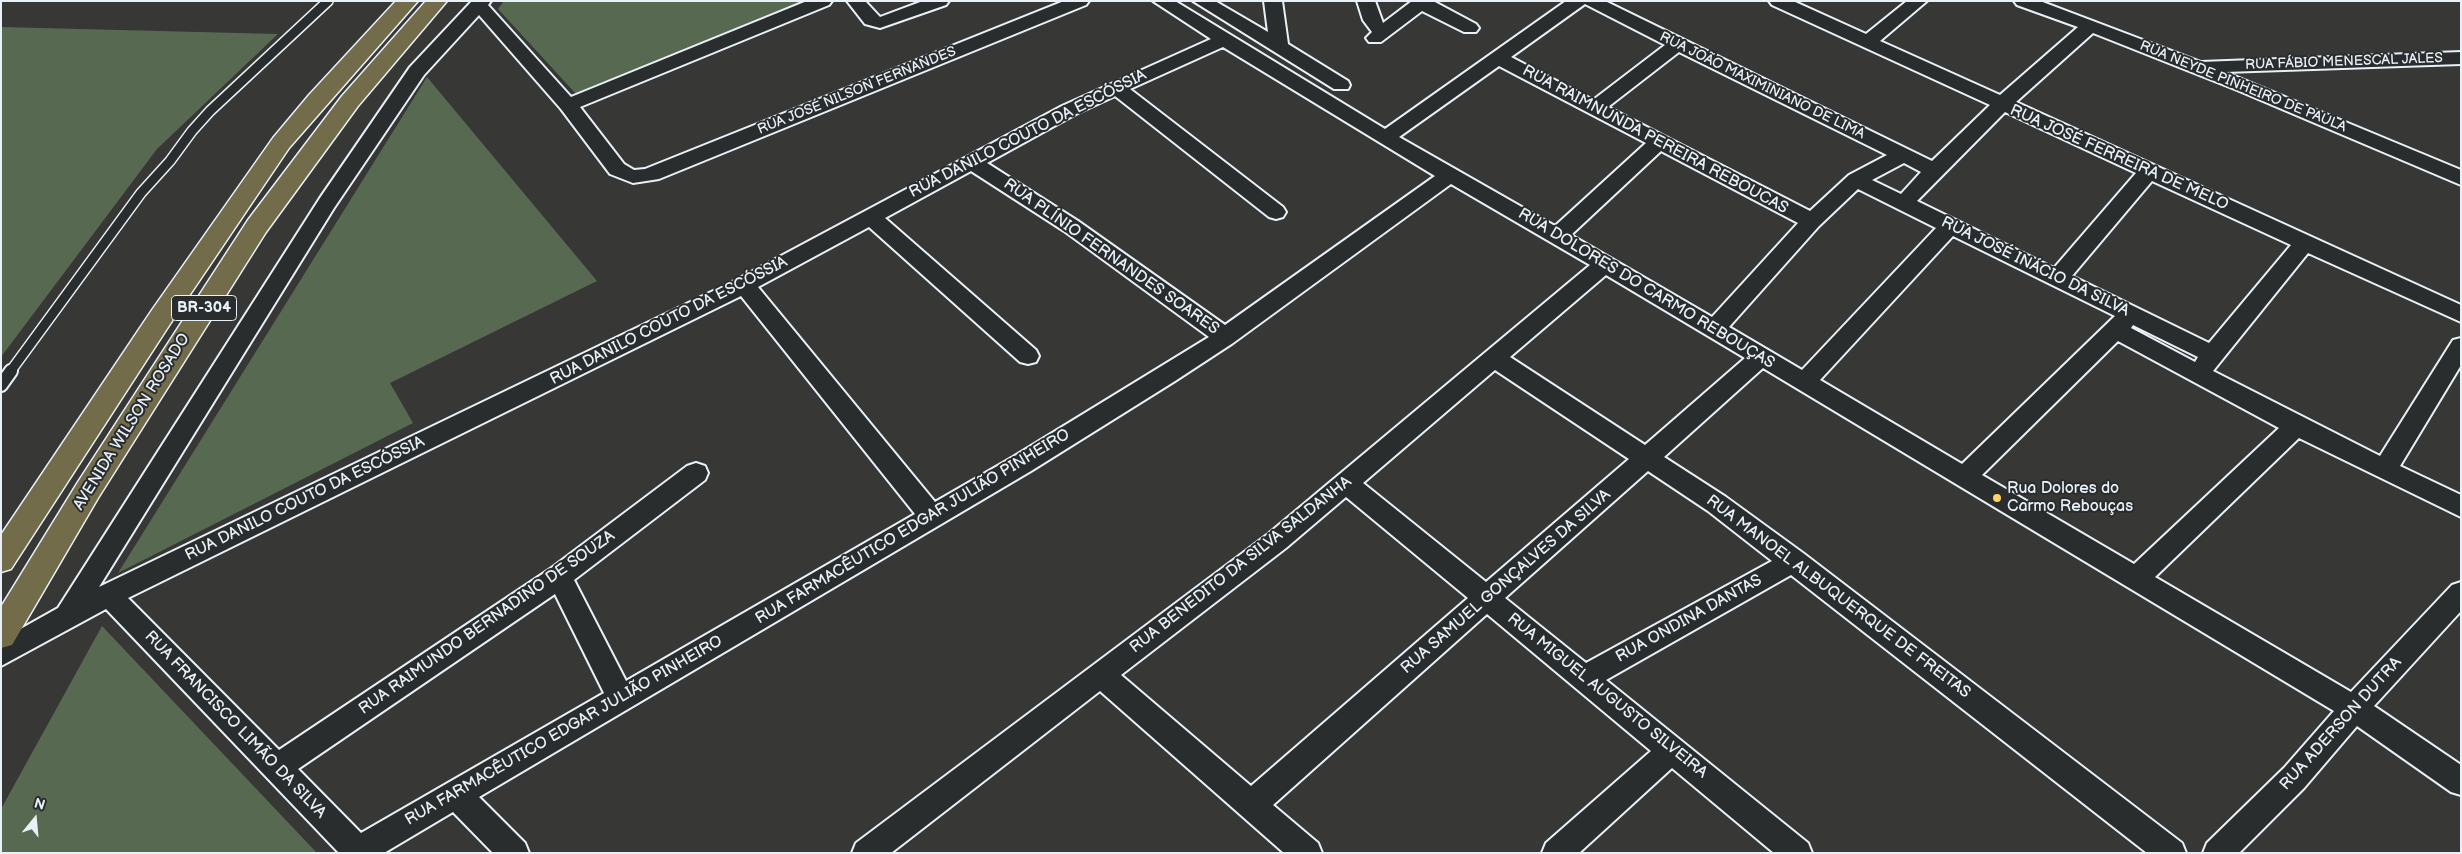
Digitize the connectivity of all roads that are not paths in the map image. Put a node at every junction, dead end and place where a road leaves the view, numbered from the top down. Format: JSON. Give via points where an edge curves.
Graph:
{"nodes":[{"id":1,"x":328,"y":1,"type":"edge"},
{"id":2,"x":408,"y":1,"type":"edge"},
{"id":3,"x":436,"y":1,"type":"edge"},
{"id":4,"x":823,"y":1,"type":"edge"},
{"id":5,"x":856,"y":1,"type":"edge"},
{"id":6,"x":940,"y":1,"type":"edge"},
{"id":7,"x":1080,"y":1,"type":"edge"},
{"id":8,"x":1162,"y":1,"type":"edge"},
{"id":9,"x":1202,"y":1,"type":"edge"},
{"id":10,"x":1273,"y":1,"type":"edge"},
{"id":11,"x":1366,"y":1,"type":"edge"},
{"id":12,"x":1578,"y":1,"type":"edge"},
{"id":13,"x":1591,"y":1,"type":"edge"},
{"id":14,"x":1778,"y":1,"type":"edge"},
{"id":15,"x":1918,"y":1,"type":"edge"},
{"id":16,"x":2023,"y":1,"type":"edge"},
{"id":17,"x":1422,"y":2,"type":"edge"},
{"id":18,"x":481,"y":3,"type":"edge"},
{"id":19,"x":2091,"y":25,"type":"junction"},
{"id":20,"x":1470,"y":28,"type":"dead end"},
{"id":21,"x":1223,"y":40,"type":"junction"},
{"id":22,"x":1868,"y":42,"type":"junction"},
{"id":23,"x":1678,"y":44,"type":"junction"},
{"id":24,"x":1279,"y":46,"type":"junction"},
{"id":25,"x":1498,"y":58,"type":"junction"},
{"id":26,"x":2461,"y":58,"type":"edge"},
{"id":27,"x":2197,"y":67,"type":"junction"},
{"id":28,"x":1341,"y":85,"type":"dead end"},
{"id":29,"x":1116,"y":88,"type":"junction"},
{"id":30,"x":2002,"y":104,"type":"junction"},
{"id":31,"x":568,"y":106,"type":"junction"},
{"id":32,"x":1595,"y":108,"type":"junction"},
{"id":33,"x":1385,"y":138,"type":"junction"},
{"id":34,"x":1659,"y":142,"type":"junction"},
{"id":35,"x":1903,"y":155,"type":"junction"},
{"id":36,"x":971,"y":162,"type":"junction"},
{"id":37,"x":1934,"y":170,"type":"junction"},
{"id":38,"x":2149,"y":171,"type":"junction"},
{"id":39,"x":1450,"y":175,"type":"junction"},
{"id":40,"x":2461,"y":178,"type":"edge"},
{"id":41,"x":1856,"y":180,"type":"junction"},
{"id":42,"x":1904,"y":203,"type":"junction"},
{"id":43,"x":1276,"y":212,"type":"dead end"},
{"id":44,"x":870,"y":216,"type":"junction"},
{"id":45,"x":1812,"y":221,"type":"junction"},
{"id":46,"x":1950,"y":226,"type":"junction"},
{"id":47,"x":1557,"y":236,"type":"junction"},
{"id":48,"x":2304,"y":242,"type":"junction"},
{"id":49,"x":1605,"y":264,"type":"junction"},
{"id":50,"x":2058,"y":278,"type":"junction"},
{"id":51,"x":744,"y":285,"type":"junction"},
{"id":52,"x":2461,"y":314,"type":"edge"},
{"id":53,"x":2123,"y":322,"type":"junction"},
{"id":54,"x":1714,"y":329,"type":"junction"},
{"id":55,"x":1225,"y":337,"type":"junction"},
{"id":56,"x":2461,"y":346,"type":"edge"},
{"id":57,"x":1028,"y":356,"type":"dead end"},
{"id":58,"x":1761,"y":357,"type":"junction"},
{"id":59,"x":1494,"y":358,"type":"junction"},
{"id":60,"x":2206,"y":364,"type":"junction"},
{"id":61,"x":1803,"y":383,"type":"junction"},
{"id":62,"x":1,"y":386,"type":"edge"},
{"id":63,"x":2296,"y":426,"type":"junction"},
{"id":64,"x":1647,"y":458,"type":"junction"},
{"id":65,"x":2385,"y":470,"type":"junction"},
{"id":66,"x":696,"y":473,"type":"dead end"},
{"id":67,"x":1963,"y":478,"type":"junction"},
{"id":68,"x":1346,"y":484,"type":"junction"},
{"id":69,"x":2461,"y":507,"type":"edge"},
{"id":70,"x":932,"y":517,"type":"junction"},
{"id":71,"x":1,"y":560,"type":"edge"},
{"id":72,"x":1794,"y":561,"type":"junction"},
{"id":73,"x":559,"y":577,"type":"junction"},
{"id":74,"x":2135,"y":580,"type":"junction"},
{"id":75,"x":112,"y":596,"type":"junction"},
{"id":76,"x":1487,"y":598,"type":"junction"},
{"id":77,"x":2458,"y":602,"type":"edge"},
{"id":78,"x":67,"y":616,"type":"junction"},
{"id":79,"x":1,"y":636,"type":"edge"},
{"id":80,"x":1,"y":654,"type":"edge"},
{"id":81,"x":1101,"y":675,"type":"junction"},
{"id":82,"x":1584,"y":678,"type":"junction"},
{"id":83,"x":622,"y":698,"type":"junction"},
{"id":84,"x":2354,"y":708,"type":"junction"},
{"id":85,"x":1672,"y":750,"type":"junction"},
{"id":86,"x":276,"y":768,"type":"junction"},
{"id":87,"x":2461,"y":782,"type":"edge"},
{"id":88,"x":456,"y":794,"type":"junction"},
{"id":89,"x":1250,"y":806,"type":"junction"},
{"id":90,"x":881,"y":849,"type":"edge"},
{"id":91,"x":360,"y":852,"type":"edge"},
{"id":92,"x":514,"y":853,"type":"edge"},
{"id":93,"x":1307,"y":853,"type":"edge"},
{"id":94,"x":1557,"y":853,"type":"edge"},
{"id":95,"x":1797,"y":853,"type":"edge"},
{"id":96,"x":2171,"y":853,"type":"edge"},
{"id":97,"x":2218,"y":853,"type":"edge"}],
"edges":[{"from":1,"to":62,"type":"lane","via":[[192,131],[141,193]]},
{"from":2,"to":71,"type":"highway","name":"AVENIDA WILSON ROSADO","number":"BR-304","via":[[281,142]]},
{"from":3,"to":79,"type":"highway","name":"AVENIDA WILSON ROSADO","number":"BR-304","via":[[350,101],[257,226],[93,482]]},
{"from":4,"to":31,"type":"street"},
{"from":5,"to":6,"type":"street","via":[[871,20],[880,22]]},
{"from":7,"to":31,"type":"street","name":"RUA JOSÉ NILSON FERNANDES","via":[[652,174],[634,178],[617,168]]},
{"from":8,"to":21,"type":"street","name":"RUA DOLORES DO CARMO REBOUÇAS"},
{"from":9,"to":24,"type":"street"},
{"from":10,"to":24,"type":"street"},
{"from":11,"to":17,"type":"street","via":[[1378,35]]},
{"from":12,"to":25,"type":"street"},
{"from":13,"to":23,"type":"street","name":"RUA JOÃO MAXIMINIANO DE LIMA"},
{"from":14,"to":22,"type":"street","name":"RUA JOSÉ FERREIRA DE MELO"},
{"from":15,"to":22,"type":"street"},
{"from":16,"to":19,"type":"street","name":"RUA NEYDE PINHEIRO DE PAULA"},
{"from":17,"to":20,"type":"street"},
{"from":18,"to":31,"type":"street"},
{"from":18,"to":78,"type":"street","via":[[417,72],[326,203]]},
{"from":19,"to":27,"type":"street","name":"RUA NEYDE PINHEIRO DE PAULA"},
{"from":19,"to":30,"type":"street"},
{"from":21,"to":29,"type":"street","name":"RUA DANILO COUTO DA ESCÓSSIA"},
{"from":21,"to":33,"type":"street","name":"RUA DOLORES DO CARMO REBOUÇAS"},
{"from":22,"to":30,"type":"street","name":"RUA JOSÉ FERREIRA DE MELO"},
{"from":23,"to":32,"type":"street"},
{"from":23,"to":35,"type":"street","name":"RUA JOÃO MAXIMINIANO DE LIMA"},
{"from":24,"to":28,"type":"street"},
{"from":25,"to":32,"type":"street","name":"RUA RAIMNUNDA PEREIRA REBOUCAS"},
{"from":25,"to":33,"type":"street"},
{"from":26,"to":27,"type":"street","name":"RUA FÁBIO MENESCAL JALES"},
{"from":27,"to":40,"type":"street","name":"RUA NEYDE PINHEIRO DE PAULA"},
{"from":29,"to":36,"type":"street","name":"RUA DANILO COUTO DA ESCÓSSIA"},
{"from":29,"to":43,"type":"street"},
{"from":30,"to":37,"type":"street"},
{"from":30,"to":38,"type":"street","name":"RUA JOSÉ FERREIRA DE MELO"},
{"from":32,"to":34,"type":"street","name":"RUA RAIMNUNDA PEREIRA REBOUCAS"},
{"from":33,"to":39,"type":"street","name":"RUA DOLORES DO CARMO REBOUÇAS"},
{"from":34,"to":45,"type":"street","name":"RUA RAIMNUNDA PEREIRA REBOUCAS"},
{"from":34,"to":47,"type":"street"},
{"from":35,"to":37,"type":"street","name":"RUA JOÃO MAXIMINIANO DE LIMA"},
{"from":35,"to":41,"type":"street"},
{"from":36,"to":44,"type":"street","name":"RUA DANILO COUTO DA ESCÓSSIA"},
{"from":36,"to":55,"type":"street","name":"RUA PLÍNIO FERNANDES SOARES","via":[[1071,226]]},
{"from":37,"to":42,"type":"street"},
{"from":38,"to":48,"type":"street","name":"RUA JOSÉ FERREIRA DE MELO"},
{"from":38,"to":50,"type":"street"},
{"from":39,"to":47,"type":"street","name":"RUA DOLORES DO CARMO REBOUÇAS"},
{"from":39,"to":55,"type":"street","name":"RUA FARMACÊUTICO EDGAR JULIÃO PINHEIRO"},
{"from":41,"to":42,"type":"street","name":"RUA JOSÉ INÁCIO DA SILVA"},
{"from":41,"to":45,"type":"street"},
{"from":42,"to":46,"type":"street","name":"RUA JOSÉ INÁCIO DA SILVA"},
{"from":44,"to":51,"type":"street","name":"RUA DANILO COUTO DA ESCÓSSIA"},
{"from":44,"to":57,"type":"street"},
{"from":45,"to":54,"type":"street"},
{"from":46,"to":50,"type":"street","name":"RUA JOSÉ INÁCIO DA SILVA"},
{"from":46,"to":61,"type":"street"},
{"from":47,"to":49,"type":"street","name":"RUA DOLORES DO CARMO REBOUÇAS"},
{"from":48,"to":52,"type":"street","name":"RUA JOSÉ FERREIRA DE MELO"},
{"from":48,"to":60,"type":"street"},
{"from":49,"to":54,"type":"street","name":"RUA DOLORES DO CARMO REBOUÇAS"},
{"from":49,"to":59,"type":"street","name":"RUA BENEDITO DA SILVA SALDANHA"},
{"from":50,"to":53,"type":"street","name":"RUA JOSÉ INÁCIO DA SILVA"},
{"from":51,"to":70,"type":"street"},
{"from":51,"to":75,"type":"street","name":"RUA DANILO COUTO DA ESCÓSSIA","via":[[151,574]]},
{"from":53,"to":60,"type":"street","name":"RUA JOSÉ INÁCIO DA SILVA"},
{"from":53,"to":67,"type":"street"},
{"from":54,"to":58,"type":"street","name":"RUA DOLORES DO CARMO REBOUÇAS"},
{"from":55,"to":70,"type":"street","name":"RUA FARMACÊUTICO EDGAR JULIÃO PINHEIRO"},
{"from":56,"to":65,"type":"street"},
{"from":58,"to":61,"type":"street","name":"RUA DOLORES DO CARMO REBOUÇAS"},
{"from":58,"to":64,"type":"street","name":"RUA SAMUEL GONÇALVES DA SILVA"},
{"from":59,"to":64,"type":"street","name":"RUA MANOEL ALBUQUERQUE DE FREITAS"},
{"from":59,"to":68,"type":"street","name":"RUA BENEDITO DA SILVA SALDANHA"},
{"from":60,"to":63,"type":"street","name":"RUA JOSÉ INÁCIO DA SILVA"},
{"from":61,"to":67,"type":"street","name":"RUA DOLORES DO CARMO REBOUÇAS"},
{"from":63,"to":65,"type":"street","name":"RUA JOSÉ INÁCIO DA SILVA"},
{"from":63,"to":74,"type":"street"},
{"from":64,"to":72,"type":"street","name":"RUA MANOEL ALBUQUERQUE DE FREITAS"},
{"from":64,"to":76,"type":"street","name":"RUA SAMUEL GONÇALVES DA SILVA"},
{"from":65,"to":69,"type":"street","name":"RUA JOSÉ INÁCIO DA SILVA"},
{"from":66,"to":73,"type":"street","name":"RUA RAIMUNDO BERNADINO DE SOUZA"},
{"from":67,"to":74,"type":"street","name":"RUA DOLORES DO CARMO REBOUÇAS"},
{"from":68,"to":76,"type":"street","name":"RUA MIGUEL AUGUSTO SILVEIRA"},
{"from":68,"to":81,"type":"street","name":"RUA BENEDITO DA SILVA SALDANHA","via":[[1277,541]]},
{"from":70,"to":83,"type":"street","name":"RUA FARMACÊUTICO EDGAR JULIÃO PINHEIRO"},
{"from":72,"to":82,"type":"street","name":"RUA ONDINA DANTAS"},
{"from":72,"to":96,"type":"street","name":"RUA MANOEL ALBUQUERQUE DE FREITAS"},
{"from":73,"to":83,"type":"street"},
{"from":73,"to":86,"type":"street","name":"RUA RAIMUNDO BERNADINO DE SOUZA"},
{"from":74,"to":84,"type":"street","name":"RUA DOLORES DO CARMO REBOUÇAS"},
{"from":75,"to":78,"type":"street","name":"RUA DANILO COUTO DA ESCÓSSIA"},
{"from":75,"to":86,"type":"street","name":"RUA FRANCISCO LIMÃO DA SILVA"},
{"from":76,"to":82,"type":"street","name":"RUA MIGUEL AUGUSTO SILVEIRA"},
{"from":76,"to":89,"type":"street","name":"RUA SAMUEL GONÇALVES DA SILVA"},
{"from":77,"to":84,"type":"street","name":"RUA ADERSON DUTRA"},
{"from":78,"to":80,"type":"street","name":"RUA DANILO COUTO DA ESCÓSSIA"},
{"from":81,"to":89,"type":"street"},
{"from":81,"to":90,"type":"street","name":"RUA BENEDITO DA SILVA SALDANHA"},
{"from":82,"to":85,"type":"street","name":"RUA MIGUEL AUGUSTO SILVEIRA"},
{"from":83,"to":88,"type":"street","name":"RUA FARMACÊUTICO EDGAR JULIÃO PINHEIRO"},
{"from":84,"to":87,"type":"street","name":"RUA DOLORES DO CARMO REBOUÇAS"},
{"from":84,"to":97,"type":"street","name":"RUA ADERSON DUTRA","via":[[2294,778]]},
{"from":85,"to":94,"type":"street"},
{"from":85,"to":95,"type":"street","name":"RUA MIGUEL AUGUSTO SILVEIRA"},
{"from":86,"to":91,"type":"street","name":"RUA FRANCISCO LIMÃO DA SILVA"},
{"from":88,"to":91,"type":"street","name":"RUA FARMACÊUTICO EDGAR JULIÃO PINHEIRO"},
{"from":88,"to":92,"type":"street"},
{"from":89,"to":93,"type":"street"}]}
